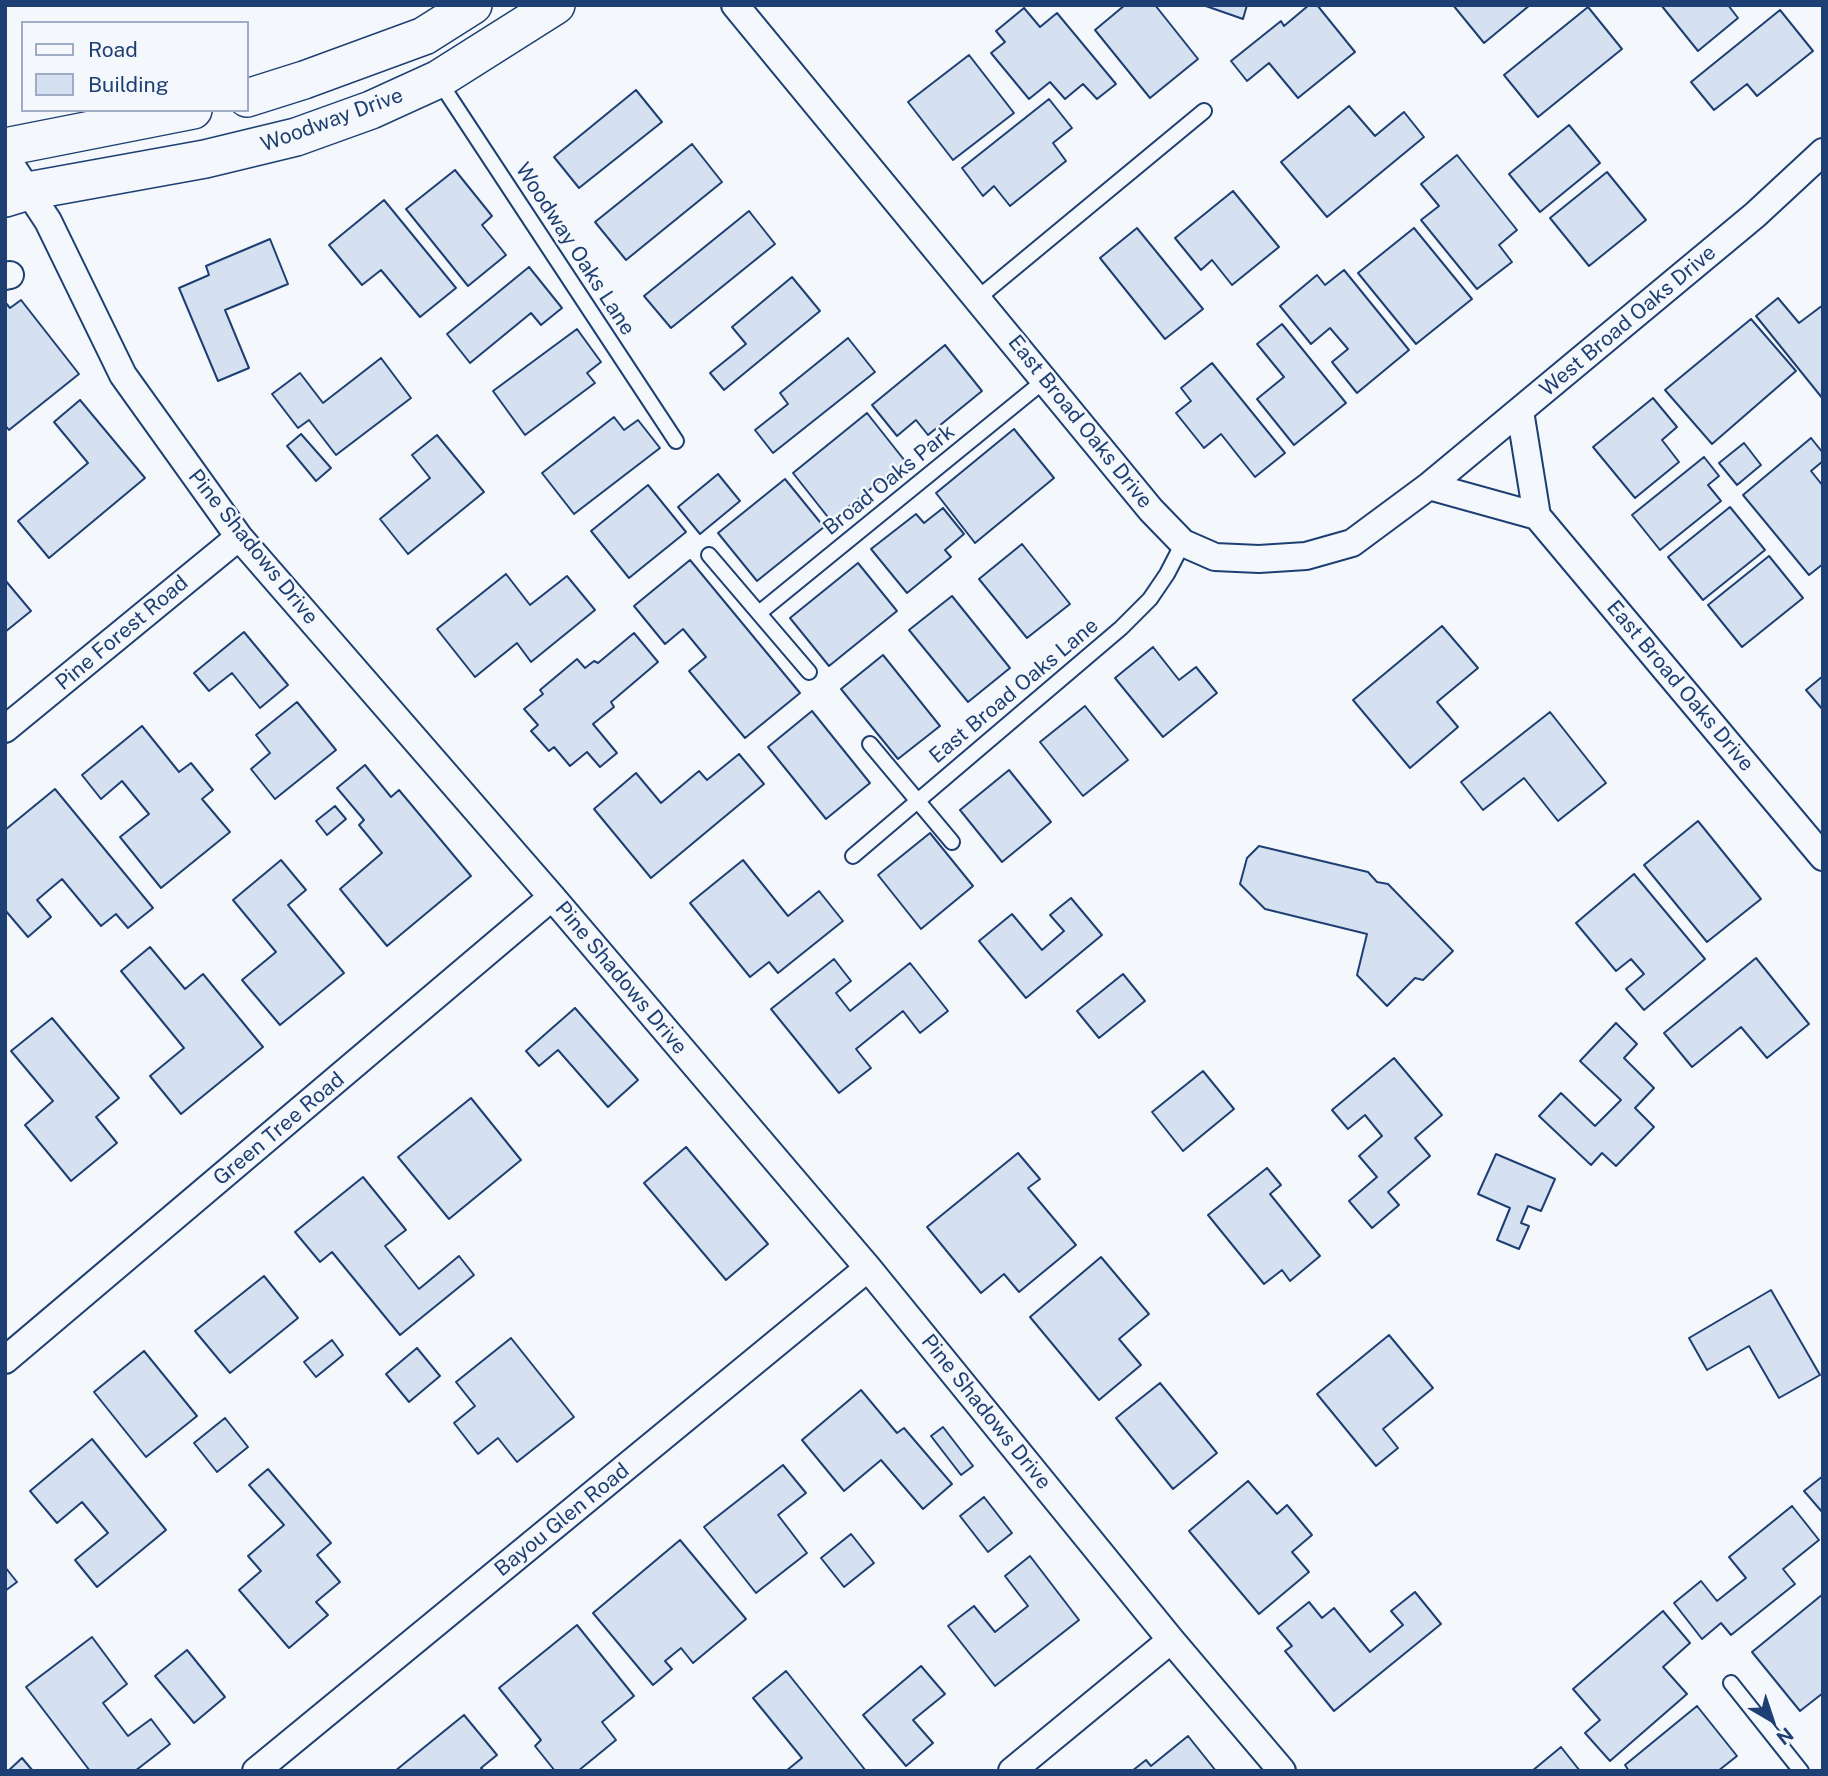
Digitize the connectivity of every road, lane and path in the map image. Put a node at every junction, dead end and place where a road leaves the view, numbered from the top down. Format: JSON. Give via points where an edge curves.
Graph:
{"nodes":[{"id":1,"x":473,"y":5,"type":"edge"},
{"id":2,"x":556,"y":5,"type":"edge"},
{"id":3,"x":735,"y":5,"type":"edge"},
{"id":4,"x":439,"y":79,"type":"junction"},
{"id":5,"x":248,"y":98,"type":"edge"},
{"id":6,"x":1204,"y":111,"type":"dead end"},
{"id":7,"x":183,"y":112,"type":"edge"},
{"id":8,"x":5,"y":147,"type":"edge"},
{"id":9,"x":1823,"y":152,"type":"edge"},
{"id":10,"x":5,"y":156,"type":"edge"},
{"id":11,"x":16,"y":194,"type":"edge"},
{"id":12,"x":978,"y":298,"type":"junction"},
{"id":13,"x":1045,"y":380,"type":"junction"},
{"id":14,"x":1520,"y":411,"type":"junction"},
{"id":15,"x":676,"y":441,"type":"dead end"},
{"id":16,"x":1429,"y":486,"type":"junction"},
{"id":17,"x":1537,"y":516,"type":"junction"},
{"id":18,"x":239,"y":537,"type":"junction"},
{"id":19,"x":1183,"y":542,"type":"junction"},
{"id":20,"x":709,"y":555,"type":"dead end"},
{"id":21,"x":759,"y":613,"type":"junction"},
{"id":22,"x":809,"y":672,"type":"dead end"},
{"id":23,"x":5,"y":729,"type":"edge"},
{"id":24,"x":870,"y":744,"type":"dead end"},
{"id":25,"x":917,"y":800,"type":"junction"},
{"id":26,"x":952,"y":842,"type":"dead end"},
{"id":27,"x":853,"y":856,"type":"dead end"},
{"id":28,"x":1823,"y":857,"type":"edge"},
{"id":29,"x":552,"y":897,"type":"junction"},
{"id":30,"x":868,"y":1268,"type":"junction"},
{"id":31,"x":5,"y":1360,"type":"edge"},
{"id":32,"x":1171,"y":1640,"type":"junction"},
{"id":33,"x":1731,"y":1683,"type":"dead end"},
{"id":34,"x":256,"y":1771,"type":"edge"},
{"id":35,"x":1013,"y":1771,"type":"edge"},
{"id":36,"x":1282,"y":1771,"type":"edge"},
{"id":37,"x":1801,"y":1771,"type":"edge"}],
"edges":[{"from":1,"to":5,"type":"main road","via":[[424,36]]},
{"from":2,"to":4,"type":"main road","name":"Woodway Drive"},
{"from":3,"to":12,"type":"street","name":"East Broad Oaks Drive"},
{"from":4,"to":11,"type":"main road","name":"Woodway Drive","via":[[296,137]]},
{"from":4,"to":15,"type":"lane","name":"Woodway Oaks Lane"},
{"from":6,"to":12,"type":"lane"},
{"from":7,"to":8,"type":"main road"},
{"from":7,"to":11,"type":"main road","via":[[148,139],[42,169]]},
{"from":9,"to":14,"type":"street","name":"West Broad Oaks Drive","via":[[1755,215]]},
{"from":10,"to":11,"type":"street","name":"Pine Shadows Drive"},
{"from":11,"to":18,"type":"street","name":"Pine Shadows Drive","via":[[48,221],[123,374]]},
{"from":12,"to":13,"type":"street","name":"East Broad Oaks Drive"},
{"from":13,"to":19,"type":"street","name":"East Broad Oaks Drive","via":[[1151,510]]},
{"from":13,"to":21,"type":"lane","name":"Broad Oaks Park"},
{"from":14,"to":16,"type":"street","name":"West Broad Oaks Drive"},
{"from":14,"to":17,"type":"street"},
{"from":16,"to":17,"type":"street"},
{"from":16,"to":19,"type":"street","name":"East Broad Oaks Drive","via":[[1352,543],[1306,556],[1215,557]]},
{"from":17,"to":28,"type":"street","name":"East Broad Oaks Drive"},
{"from":18,"to":23,"type":"street","name":"Pine Forest Road"},
{"from":18,"to":29,"type":"street","name":"Pine Shadows Drive"},
{"from":19,"to":25,"type":"lane","name":"East Broad Oaks Lane","via":[[1150,599],[1121,628]]},
{"from":20,"to":21,"type":"lane"},
{"from":21,"to":22,"type":"lane"},
{"from":24,"to":25,"type":"lane"},
{"from":25,"to":26,"type":"lane"},
{"from":25,"to":27,"type":"lane","name":"East Broad Oaks Lane"},
{"from":29,"to":30,"type":"street","name":"Pine Shadows Drive"},
{"from":29,"to":31,"type":"street","name":"Green Tree Road"},
{"from":30,"to":32,"type":"street","name":"Pine Shadows Drive"},
{"from":30,"to":34,"type":"street","name":"Bayou Glen Road"},
{"from":32,"to":35,"type":"street"},
{"from":32,"to":36,"type":"street","name":"Pine Shadows Drive"},
{"from":33,"to":37,"type":"lane"}]}
